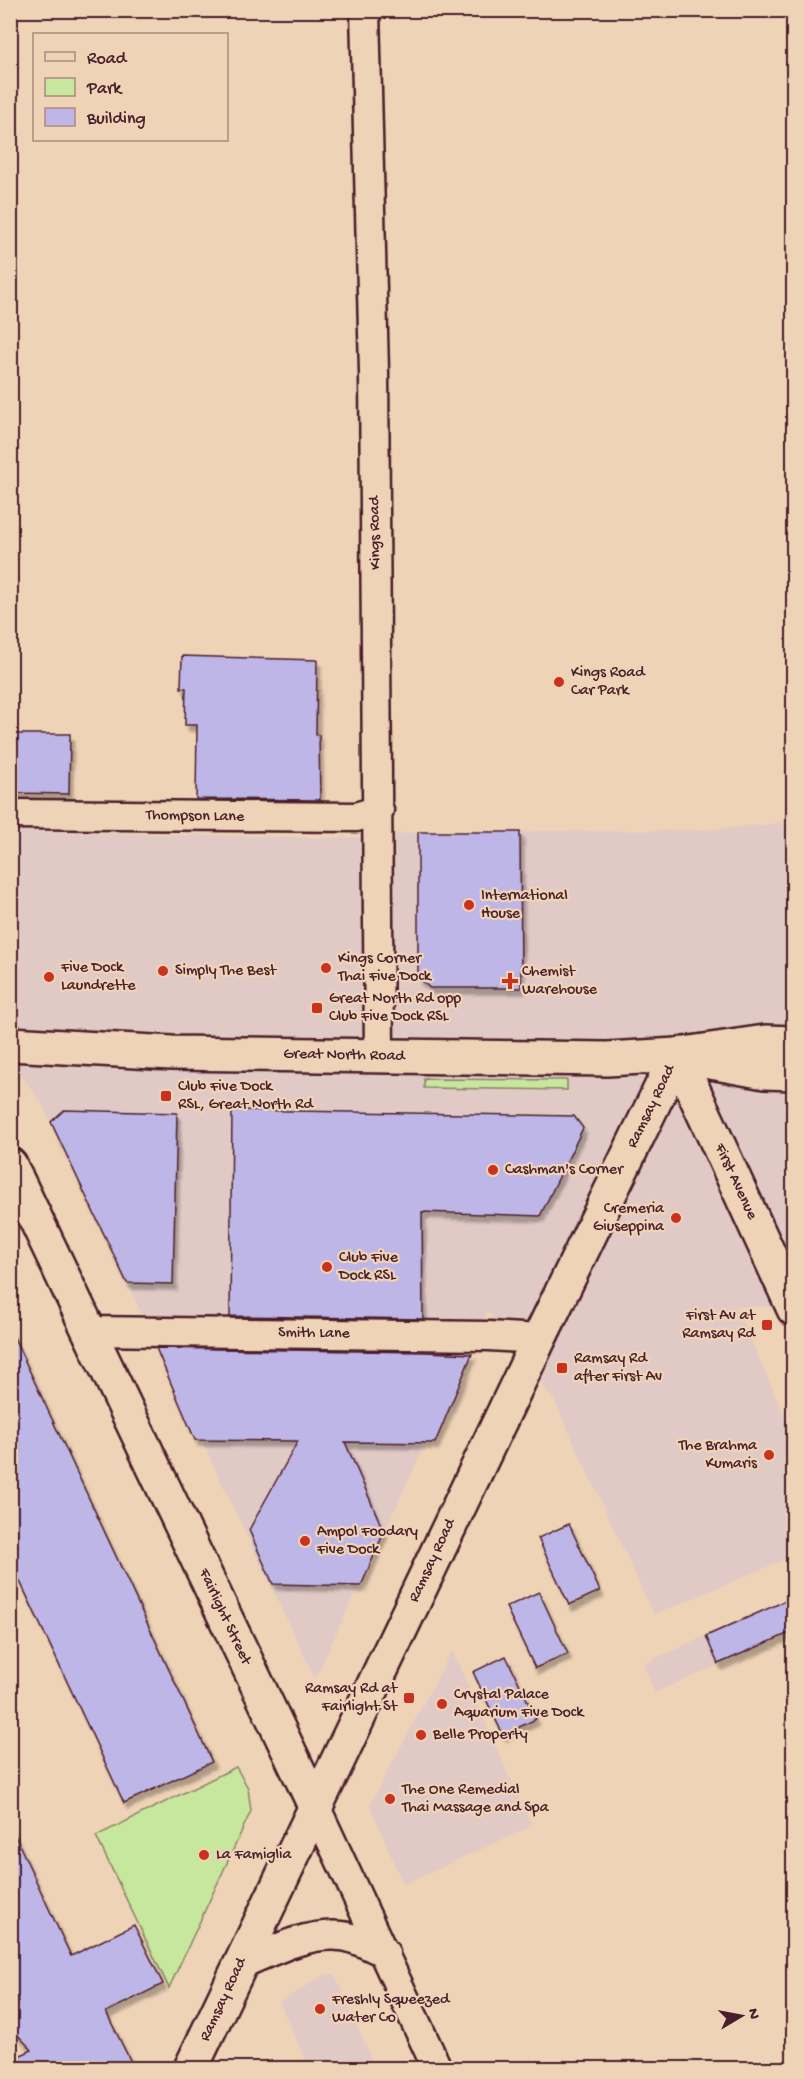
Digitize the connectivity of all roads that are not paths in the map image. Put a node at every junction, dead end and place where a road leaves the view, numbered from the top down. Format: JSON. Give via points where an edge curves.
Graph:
{"nodes":[{"id":1,"x":365,"y":10,"type":"edge"},
{"id":2,"x":379,"y":810,"type":"junction"},
{"id":3,"x":10,"y":814,"type":"edge"},
{"id":4,"x":794,"y":1043,"type":"edge"},
{"id":5,"x":10,"y":1044,"type":"edge"},
{"id":6,"x":677,"y":1055,"type":"junction"},
{"id":7,"x":379,"y":1056,"type":"junction"},
{"id":8,"x":794,"y":1073,"type":"edge"},
{"id":9,"x":10,"y":1165,"type":"edge"},
{"id":10,"x":794,"y":1308,"type":"edge"},
{"id":11,"x":89,"y":1331,"type":"junction"},
{"id":12,"x":539,"y":1339,"type":"junction"},
{"id":13,"x":316,"y":1808,"type":"junction"},
{"id":14,"x":385,"y":1953,"type":"junction"},
{"id":15,"x":239,"y":1965,"type":"junction"},
{"id":16,"x":191,"y":2068,"type":"edge"},
{"id":17,"x":437,"y":2068,"type":"edge"}],
"edges":[{"from":1,"to":2,"type":"street","name":"Kings Road"},
{"from":2,"to":3,"type":"street","name":"Thompson Lane","via":[[356,818]]},
{"from":2,"to":7,"type":"street","name":"Kings Road"},
{"from":4,"to":6,"type":"main road","name":"Great North Road","via":[[765,1042]]},
{"from":5,"to":7,"type":"main road","name":"Great North Road","via":[[172,1053]]},
{"from":6,"to":7,"type":"main road","name":"Great North Road","via":[[606,1059]]},
{"from":6,"to":8,"type":"main road","name":"Great North Road","via":[[765,1072]]},
{"from":6,"to":10,"type":"main road","name":"First Avenue"},
{"from":6,"to":12,"type":"main road","name":"Ramsay Road"},
{"from":9,"to":11,"type":"main road","name":"Fairlight Street"},
{"from":11,"to":12,"type":"street","name":"Smith Lane"},
{"from":11,"to":13,"type":"main road","name":"Fairlight Street"},
{"from":12,"to":13,"type":"main road","name":"Ramsay Road"},
{"from":13,"to":14,"type":"street","name":"Fairlight Street"},
{"from":13,"to":15,"type":"main road","name":"Ramsay Road"},
{"from":14,"to":15,"type":"street","via":[[344,1936],[327,1935]]},
{"from":14,"to":17,"type":"street","name":"Fairlight Street"},
{"from":15,"to":16,"type":"main road","name":"Ramsay Road"}]}
